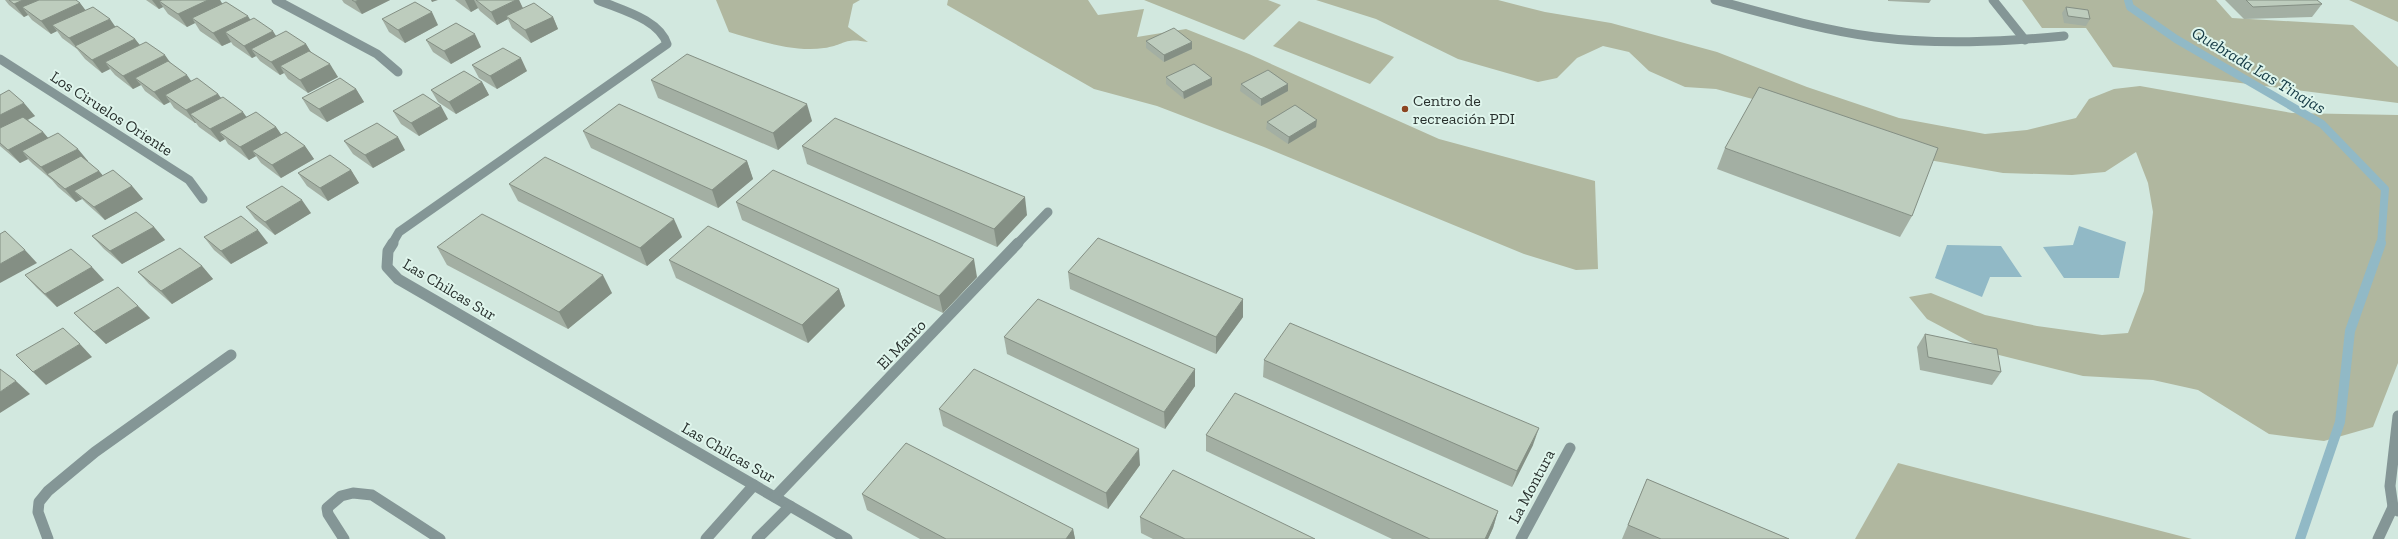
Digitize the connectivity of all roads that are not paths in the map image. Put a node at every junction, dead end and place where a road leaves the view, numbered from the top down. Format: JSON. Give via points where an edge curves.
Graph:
{"nodes":[{"id":1,"x":276,"y":0,"type":"edge"},
{"id":2,"x":598,"y":0,"type":"edge"},
{"id":3,"x":1715,"y":0,"type":"edge"},
{"id":4,"x":1992,"y":0,"type":"edge"},
{"id":5,"x":2064,"y":36,"type":"dead end"},
{"id":6,"x":2025,"y":40,"type":"junction"},
{"id":7,"x":2,"y":62,"type":"edge"},
{"id":8,"x":398,"y":72,"type":"dead end"},
{"id":9,"x":203,"y":199,"type":"dead end"},
{"id":10,"x":1048,"y":212,"type":"dead end"},
{"id":11,"x":231,"y":355,"type":"dead end"},
{"id":12,"x":2398,"y":416,"type":"edge"},
{"id":13,"x":1570,"y":448,"type":"dead end"},
{"id":14,"x":754,"y":485,"type":"junction"},
{"id":15,"x":775,"y":497,"type":"junction"},
{"id":16,"x":790,"y":506,"type":"junction"},
{"id":17,"x":2395,"y":509,"type":"edge"},
{"id":18,"x":48,"y":539,"type":"edge"},
{"id":19,"x":344,"y":539,"type":"edge"},
{"id":20,"x":440,"y":539,"type":"edge"},
{"id":21,"x":706,"y":539,"type":"edge"},
{"id":22,"x":757,"y":539,"type":"edge"},
{"id":23,"x":846,"y":539,"type":"edge"},
{"id":24,"x":1521,"y":539,"type":"edge"},
{"id":25,"x":2378,"y":539,"type":"edge"}],
"edges":[{"from":1,"to":8,"type":"street","via":[[377,54]]},
{"from":2,"to":14,"type":"street","name":"Las Chilcas Sur","via":[[654,24],[664,34],[667,44],[399,232],[388,251],[387,267],[398,279]]},
{"from":3,"to":6,"type":"street","via":[[1808,24],[1874,37],[1941,42]]},
{"from":4,"to":6,"type":"street"},
{"from":5,"to":6,"type":"street"},
{"from":7,"to":9,"type":"street","name":"Los Ciruelos Oriente","via":[[189,180]]},
{"from":10,"to":15,"type":"street","name":"El Manto"},
{"from":11,"to":18,"type":"street","via":[[66,474],[40,500],[37,515]]},
{"from":12,"to":17,"type":"street","via":[[2390,486]]},
{"from":13,"to":24,"type":"street","name":"La Montura"},
{"from":14,"to":15,"type":"street","name":"Las Chilcas Sur"},
{"from":14,"to":21,"type":"street"},
{"from":15,"to":16,"type":"street","name":"Las Chilcas Sur"},
{"from":16,"to":22,"type":"street"},
{"from":16,"to":23,"type":"street","name":"Las Chilcas Sur"},
{"from":17,"to":25,"type":"street"},
{"from":19,"to":20,"type":"street","via":[[328,514],[327,508],[341,496],[352,493],[372,495]]}]}
